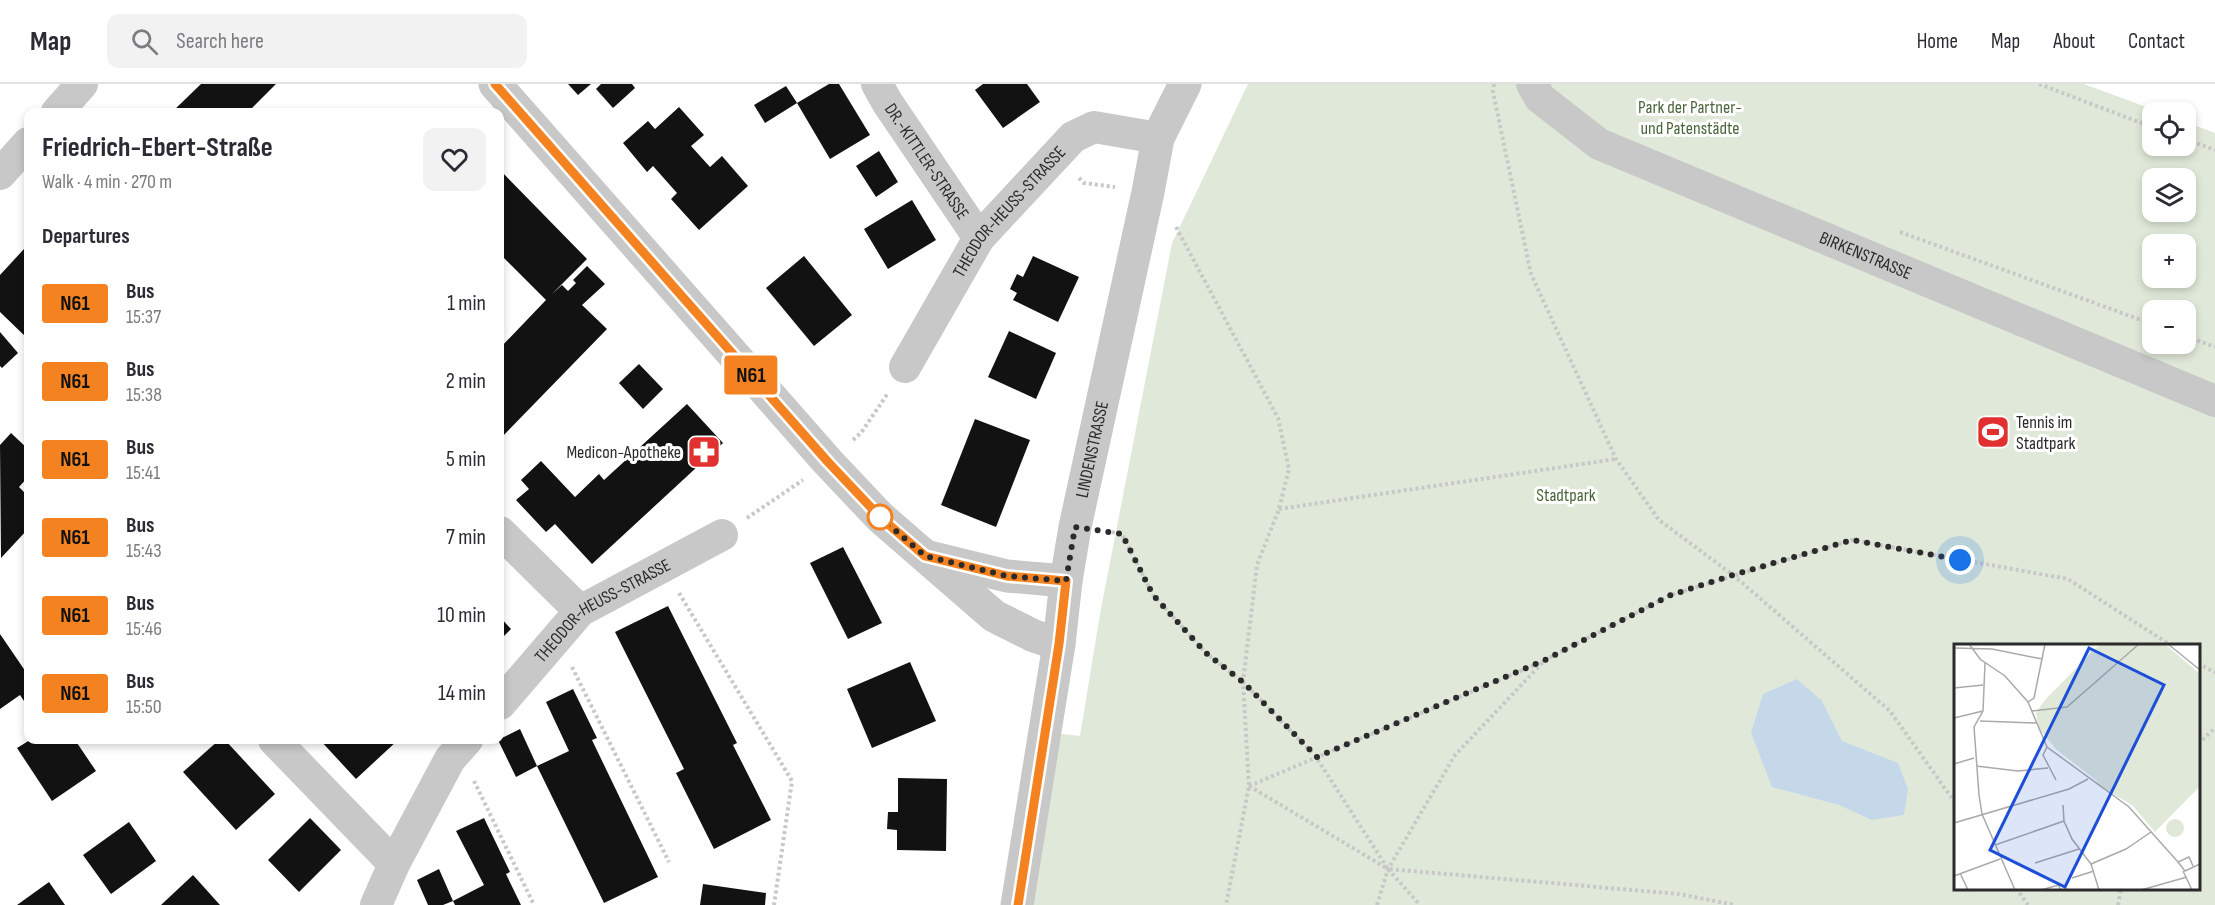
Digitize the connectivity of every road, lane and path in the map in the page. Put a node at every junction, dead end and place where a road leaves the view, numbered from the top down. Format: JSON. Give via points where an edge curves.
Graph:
{"nodes":[{"id":1,"x":495,"y":84,"type":"edge"},
{"id":2,"x":877,"y":84,"type":"edge"},
{"id":3,"x":1185,"y":84,"type":"edge"},
{"id":4,"x":1494,"y":84,"type":"edge"},
{"id":5,"x":1532,"y":84,"type":"edge"},
{"id":6,"x":2039,"y":84,"type":"edge"},
{"id":7,"x":2142,"y":123,"type":"edge"},
{"id":8,"x":1158,"y":138,"type":"junction"},
{"id":9,"x":2196,"y":143,"type":"edge"},
{"id":10,"x":24,"y":147,"type":"edge"},
{"id":11,"x":2215,"y":150,"type":"edge"},
{"id":12,"x":1054,"y":157,"type":"junction"},
{"id":13,"x":0,"y":174,"type":"edge"},
{"id":14,"x":1149,"y":192,"type":"junction"},
{"id":15,"x":1177,"y":219,"type":"dead end"},
{"id":16,"x":979,"y":238,"type":"junction"},
{"id":17,"x":2196,"y":340,"type":"edge"},
{"id":18,"x":2215,"y":347,"type":"edge"},
{"id":19,"x":905,"y":367,"type":"dead end"},
{"id":20,"x":2215,"y":401,"type":"edge"},
{"id":21,"x":1616,"y":459,"type":"junction"},
{"id":22,"x":1279,"y":509,"type":"junction"},
{"id":23,"x":1075,"y":527,"type":"junction"},
{"id":24,"x":722,"y":535,"type":"dead end"},
{"id":25,"x":504,"y":536,"type":"edge"},
{"id":26,"x":925,"y":556,"type":"junction"},
{"id":27,"x":664,"y":568,"type":"junction"},
{"id":28,"x":1733,"y":575,"type":"junction"},
{"id":29,"x":1066,"y":581,"type":"junction"},
{"id":30,"x":580,"y":611,"type":"junction"},
{"id":31,"x":556,"y":640,"type":"junction"},
{"id":32,"x":1059,"y":644,"type":"junction"},
{"id":33,"x":2170,"y":644,"type":"edge"},
{"id":34,"x":1545,"y":660,"type":"junction"},
{"id":35,"x":2200,"y":664,"type":"edge"},
{"id":36,"x":2215,"y":673,"type":"edge"},
{"id":37,"x":1243,"y":682,"type":"junction"},
{"id":38,"x":504,"y":699,"type":"edge"},
{"id":39,"x":2215,"y":728,"type":"edge"},
{"id":40,"x":2200,"y":743,"type":"edge"},
{"id":41,"x":278,"y":744,"type":"edge"},
{"id":42,"x":458,"y":749,"type":"edge"},
{"id":43,"x":1317,"y":757,"type":"junction"},
{"id":44,"x":1249,"y":786,"type":"junction"},
{"id":45,"x":1954,"y":801,"type":"edge"},
{"id":46,"x":669,"y":862,"type":"dead end"},
{"id":47,"x":394,"y":864,"type":"junction"},
{"id":48,"x":1388,"y":869,"type":"junction"},
{"id":49,"x":2017,"y":890,"type":"edge"},
{"id":50,"x":2121,"y":890,"type":"edge"},
{"id":51,"x":376,"y":905,"type":"edge"},
{"id":52,"x":534,"y":905,"type":"edge"},
{"id":53,"x":774,"y":905,"type":"edge"},
{"id":54,"x":1017,"y":905,"type":"edge"},
{"id":55,"x":1226,"y":905,"type":"edge"},
{"id":56,"x":1377,"y":905,"type":"edge"},
{"id":57,"x":1420,"y":905,"type":"edge"},
{"id":58,"x":1735,"y":905,"type":"edge"},
{"id":59,"x":2028,"y":905,"type":"edge"},
{"id":60,"x":2118,"y":905,"type":"edge"}],
"edges":[{"from":1,"to":26,"type":"street","via":[[828,462],[880,517]]},
{"from":2,"to":16,"type":"street","name":"DR.-KITTLER-STRASSE"},
{"from":3,"to":8,"type":"street","name":"LINDENSTRASSE"},
{"from":4,"to":21,"type":"path","via":[[1531,274]]},
{"from":5,"to":20,"type":"street","name":"BIRKENSTRASSE","via":[[1540,98],[1599,144]]},
{"from":6,"to":7,"type":"path"},
{"from":8,"to":12,"type":"street","name":"THEODOR-HEUSS-STRASSE","via":[[1094,127],[1073,137]]},
{"from":8,"to":14,"type":"street","name":"LINDENSTRASSE"},
{"from":9,"to":11,"type":"path"},
{"from":10,"to":13,"type":"street"},
{"from":12,"to":14,"type":"path","via":[[1084,183]]},
{"from":12,"to":16,"type":"street","name":"THEODOR-HEUSS-STRASSE"},
{"from":14,"to":23,"type":"street","name":"LINDENSTRASSE"},
{"from":15,"to":22,"type":"path","via":[[1176,228],[1278,418],[1289,469]]},
{"from":16,"to":19,"type":"street","name":"THEODOR-HEUSS-STRASSE"},
{"from":17,"to":18,"type":"path"},
{"from":21,"to":22,"type":"path"},
{"from":21,"to":28,"type":"path","via":[[1659,520]]},
{"from":22,"to":37,"type":"path","via":[[1257,565]]},
{"from":23,"to":29,"type":"street","name":"LINDENSTRASSE"},
{"from":23,"to":37,"type":"path","via":[[1122,534],[1153,595],[1206,653]]},
{"from":24,"to":27,"type":"street","name":"THEODOR-HEUSS-STRASSE"},
{"from":25,"to":30,"type":"street"},
{"from":26,"to":29,"type":"street","via":[[1007,576]]},
{"from":26,"to":32,"type":"street","via":[[994,616]]},
{"from":27,"to":30,"type":"street","name":"THEODOR-HEUSS-STRASSE"},
{"from":27,"to":53,"type":"path","via":[[792,781]]},
{"from":28,"to":33,"type":"path","via":[[1852,540],[2068,579]]},
{"from":28,"to":34,"type":"path","via":[[1671,595]]},
{"from":28,"to":45,"type":"path","via":[[1890,711]]},
{"from":29,"to":32,"type":"street","name":"LINDENSTRASSE"},
{"from":30,"to":31,"type":"street","name":"THEODOR-HEUSS-STRASSE"},
{"from":31,"to":38,"type":"street","name":"THEODOR-HEUSS-STRASSE"},
{"from":31,"to":46,"type":"path"},
{"from":32,"to":54,"type":"street","name":"LINDENSTRASSE"},
{"from":34,"to":43,"type":"path"},
{"from":34,"to":48,"type":"path","via":[[1455,755]]},
{"from":35,"to":36,"type":"path"},
{"from":37,"to":43,"type":"path"},
{"from":37,"to":44,"type":"path"},
{"from":39,"to":40,"type":"path"},
{"from":41,"to":47,"type":"street"},
{"from":42,"to":47,"type":"street"},
{"from":42,"to":52,"type":"path"},
{"from":43,"to":44,"type":"path"},
{"from":43,"to":48,"type":"path"},
{"from":44,"to":48,"type":"path"},
{"from":44,"to":55,"type":"path"},
{"from":47,"to":51,"type":"street"},
{"from":48,"to":56,"type":"path"},
{"from":48,"to":57,"type":"path"},
{"from":48,"to":58,"type":"path","via":[[1679,894]]},
{"from":49,"to":59,"type":"path"},
{"from":50,"to":60,"type":"path"}]}
